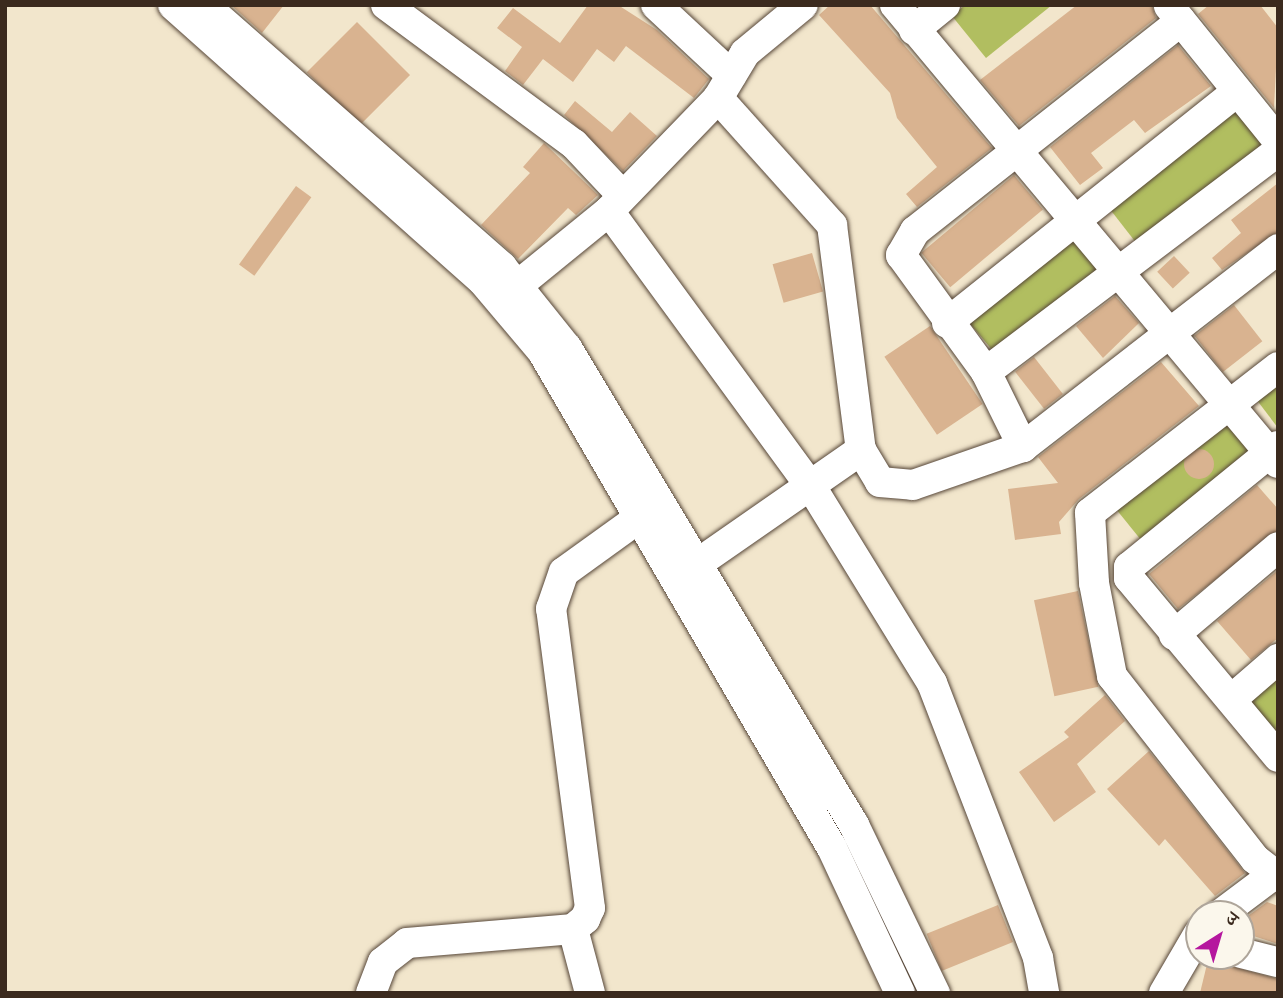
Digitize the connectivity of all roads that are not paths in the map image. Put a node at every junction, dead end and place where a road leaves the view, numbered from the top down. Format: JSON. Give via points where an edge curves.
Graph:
{"nodes":[{"id":1,"x":173,"y":5,"type":"edge"},
{"id":2,"x":204,"y":5,"type":"edge"},
{"id":3,"x":386,"y":5,"type":"edge"},
{"id":4,"x":656,"y":5,"type":"edge"},
{"id":5,"x":803,"y":5,"type":"edge"},
{"id":6,"x":895,"y":5,"type":"edge"},
{"id":7,"x":945,"y":5,"type":"edge"},
{"id":8,"x":1175,"y":13,"type":"edge"},
{"id":9,"x":914,"y":30,"type":"junction"},
{"id":10,"x":724,"y":87,"type":"junction"},
{"id":11,"x":1236,"y":92,"type":"junction"},
{"id":12,"x":1278,"y":141,"type":"edge"},
{"id":13,"x":1017,"y":149,"type":"junction"},
{"id":14,"x":1278,"y":151,"type":"edge"},
{"id":15,"x":616,"y":204,"type":"junction"},
{"id":16,"x":1072,"y":217,"type":"junction"},
{"id":17,"x":1278,"y":249,"type":"edge"},
{"id":18,"x":1117,"y":268,"type":"junction"},
{"id":19,"x":517,"y":286,"type":"junction"},
{"id":20,"x":947,"y":323,"type":"junction"},
{"id":21,"x":1166,"y":330,"type":"junction"},
{"id":22,"x":1278,"y":367,"type":"edge"},
{"id":23,"x":986,"y":372,"type":"junction"},
{"id":24,"x":1229,"y":403,"type":"junction"},
{"id":25,"x":1023,"y":447,"type":"junction"},
{"id":26,"x":861,"y":450,"type":"junction"},
{"id":27,"x":1275,"y":454,"type":"edge"},
{"id":28,"x":812,"y":488,"type":"junction"},
{"id":29,"x":639,"y":518,"type":"junction"},
{"id":30,"x":1278,"y":547,"type":"edge"},
{"id":31,"x":697,"y":564,"type":"junction"},
{"id":32,"x":1174,"y":635,"type":"junction"},
{"id":33,"x":1278,"y":659,"type":"edge"},
{"id":34,"x":1233,"y":698,"type":"junction"},
{"id":35,"x":1277,"y":755,"type":"edge"},
{"id":36,"x":1275,"y":876,"type":"edge"},
{"id":37,"x":1241,"y":900,"type":"edge"},
{"id":38,"x":573,"y":929,"type":"junction"},
{"id":39,"x":1255,"y":956,"type":"edge"},
{"id":40,"x":1185,"y":958,"type":"edge"},
{"id":41,"x":1278,"y":962,"type":"edge"},
{"id":42,"x":371,"y":993,"type":"edge"},
{"id":43,"x":590,"y":993,"type":"edge"},
{"id":44,"x":900,"y":993,"type":"edge"},
{"id":45,"x":935,"y":993,"type":"edge"},
{"id":46,"x":1044,"y":993,"type":"edge"},
{"id":47,"x":1164,"y":993,"type":"edge"}],
"edges":[{"from":1,"to":29,"type":"street","via":[[482,280],[542,351]]},
{"from":2,"to":19,"type":"street"},
{"from":3,"to":15,"type":"street","via":[[574,145]]},
{"from":4,"to":10,"type":"street"},
{"from":5,"to":10,"type":"street","via":[[760,37]]},
{"from":6,"to":9,"type":"street"},
{"from":7,"to":9,"type":"street"},
{"from":8,"to":11,"type":"street"},
{"from":8,"to":13,"type":"street"},
{"from":9,"to":13,"type":"street"},
{"from":10,"to":15,"type":"street"},
{"from":10,"to":26,"type":"street","via":[[832,225]]},
{"from":11,"to":12,"type":"street"},
{"from":11,"to":16,"type":"street"},
{"from":13,"to":16,"type":"street"},
{"from":13,"to":20,"type":"street","via":[[901,248]]},
{"from":14,"to":18,"type":"street"},
{"from":15,"to":19,"type":"street"},
{"from":15,"to":28,"type":"street"},
{"from":16,"to":18,"type":"street"},
{"from":16,"to":20,"type":"street"},
{"from":17,"to":21,"type":"street"},
{"from":18,"to":21,"type":"street"},
{"from":18,"to":23,"type":"street"},
{"from":19,"to":31,"type":"street","via":[[567,348]]},
{"from":20,"to":23,"type":"street"},
{"from":21,"to":24,"type":"street"},
{"from":21,"to":25,"type":"street"},
{"from":22,"to":24,"type":"street"},
{"from":23,"to":25,"type":"street"},
{"from":24,"to":27,"type":"street"},
{"from":24,"to":36,"type":"street","via":[[1094,505],[1094,583],[1106,661],[1119,687]]},
{"from":25,"to":26,"type":"street","via":[[902,487],[880,482]]},
{"from":26,"to":28,"type":"street"},
{"from":27,"to":32,"type":"street","via":[[1129,567],[1129,578]]},
{"from":28,"to":31,"type":"street"},
{"from":28,"to":46,"type":"street","via":[[951,722],[1038,958]]},
{"from":29,"to":38,"type":"street","via":[[564,572],[554,587],[564,730],[590,908]]},
{"from":29,"to":44,"type":"street","via":[[832,848]]},
{"from":30,"to":32,"type":"street"},
{"from":31,"to":45,"type":"street","via":[[854,825]]},
{"from":32,"to":34,"type":"street"},
{"from":33,"to":34,"type":"street"},
{"from":34,"to":35,"type":"street"},
{"from":36,"to":37,"type":"street"},
{"from":38,"to":42,"type":"street","via":[[407,943],[383,962]]},
{"from":38,"to":43,"type":"street"},
{"from":39,"to":41,"type":"street"},
{"from":40,"to":47,"type":"street"}]}
